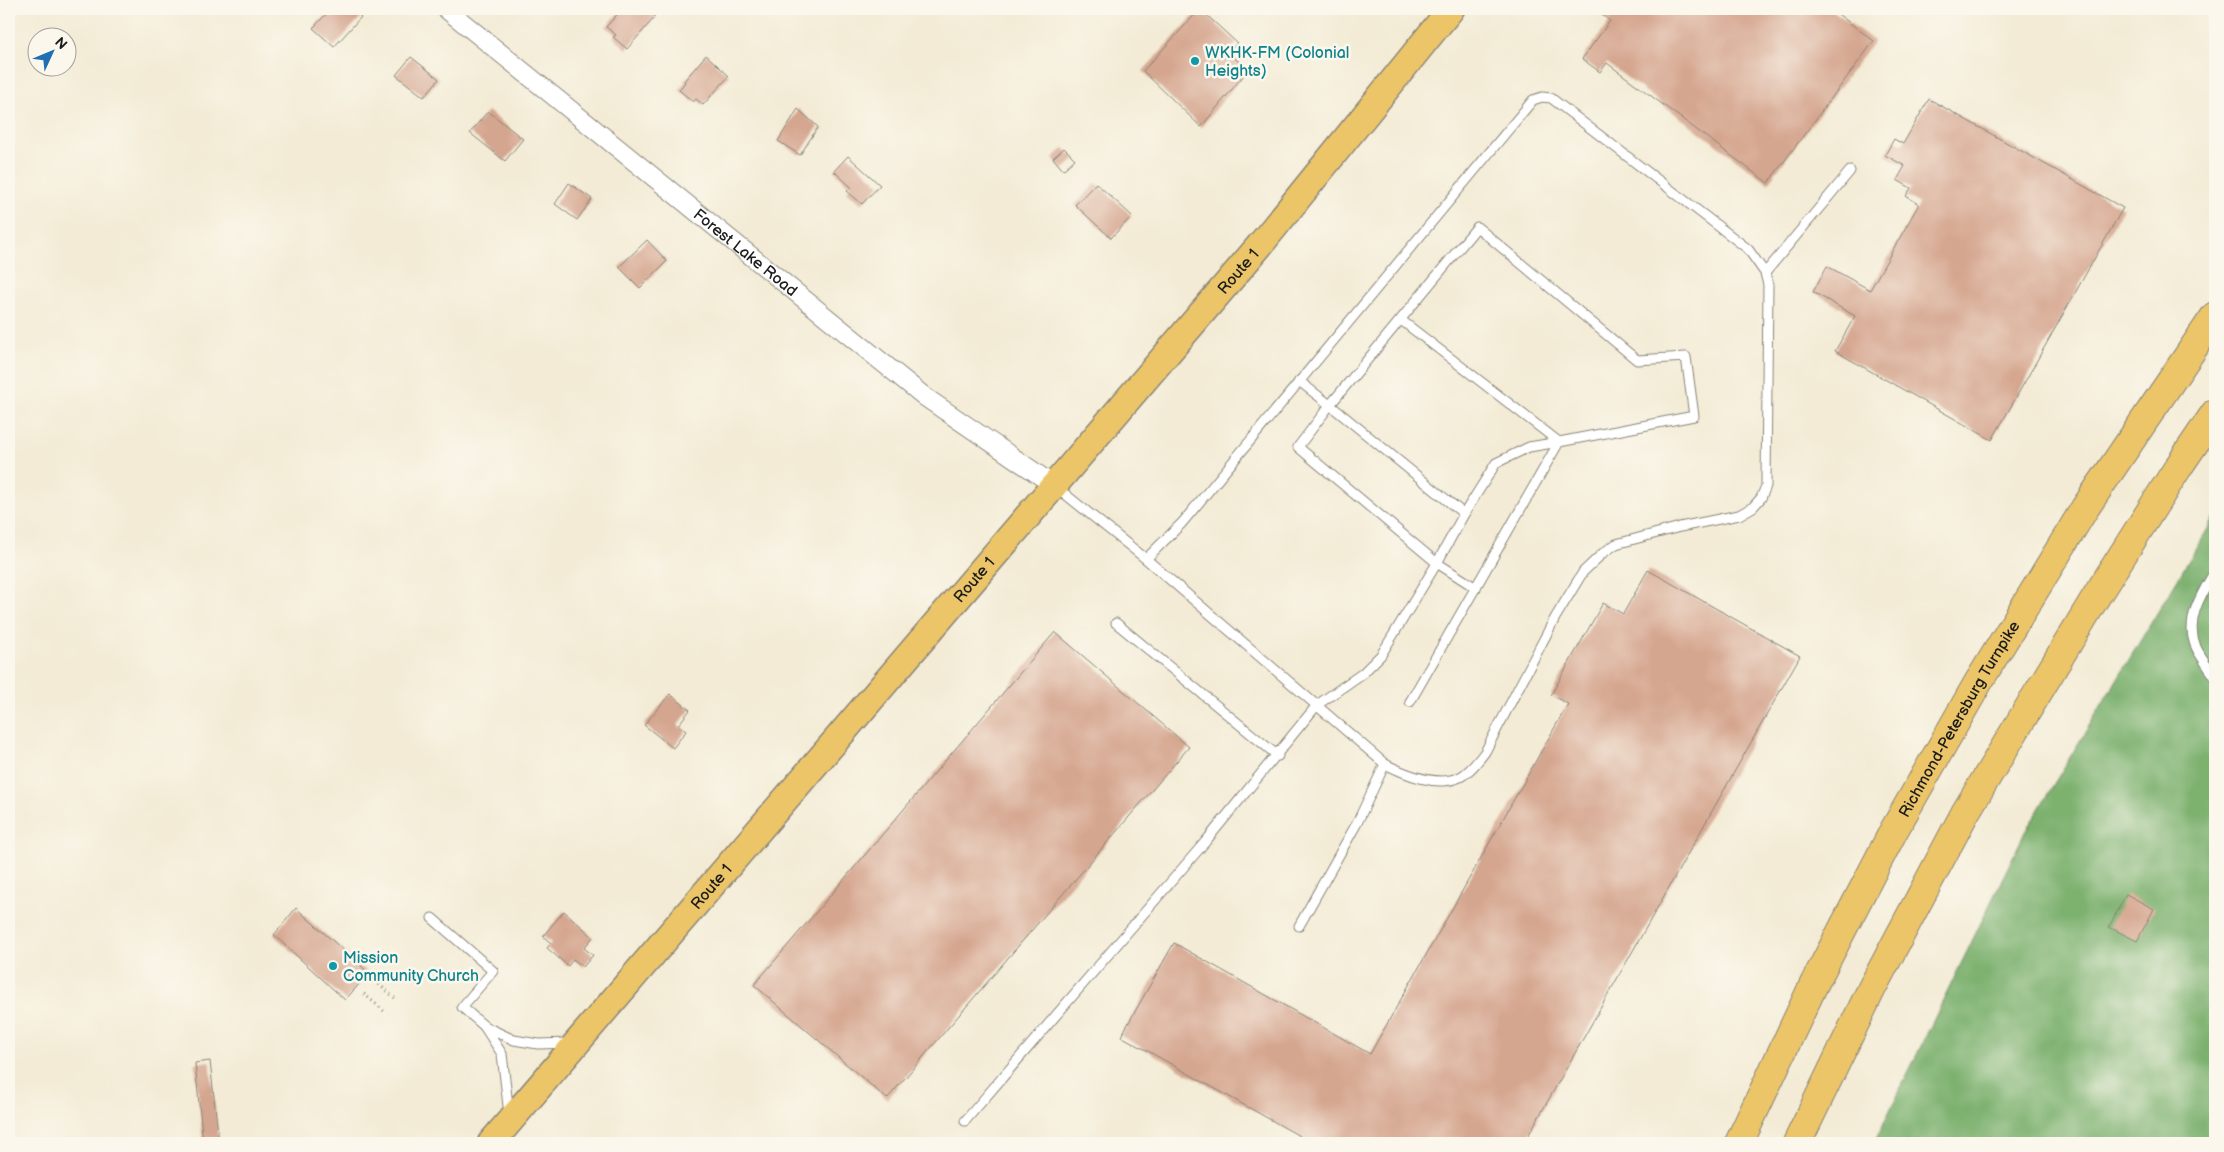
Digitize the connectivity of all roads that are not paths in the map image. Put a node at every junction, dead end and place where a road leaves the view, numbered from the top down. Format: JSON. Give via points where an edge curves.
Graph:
{"nodes":[{"id":1,"x":446,"y":9,"type":"edge"},
{"id":2,"x":1451,"y":9,"type":"edge"},
{"id":3,"x":1850,"y":171,"type":"dead end"},
{"id":4,"x":1765,"y":273,"type":"junction"},
{"id":5,"x":2215,"y":316,"type":"edge"},
{"id":6,"x":1401,"y":320,"type":"junction"},
{"id":7,"x":1299,"y":381,"type":"junction"},
{"id":8,"x":1330,"y":405,"type":"junction"},
{"id":9,"x":2215,"y":413,"type":"edge"},
{"id":10,"x":1559,"y":442,"type":"junction"},
{"id":11,"x":1055,"y":486,"type":"junction"},
{"id":12,"x":1464,"y":514,"type":"junction"},
{"id":13,"x":1146,"y":559,"type":"junction"},
{"id":14,"x":1437,"y":563,"type":"junction"},
{"id":15,"x":2215,"y":571,"type":"edge"},
{"id":16,"x":1476,"y":588,"type":"junction"},
{"id":17,"x":1116,"y":623,"type":"dead end"},
{"id":18,"x":2215,"y":677,"type":"edge"},
{"id":19,"x":1410,"y":702,"type":"dead end"},
{"id":20,"x":1317,"y":705,"type":"junction"},
{"id":21,"x":1278,"y":756,"type":"junction"},
{"id":22,"x":1385,"y":764,"type":"junction"},
{"id":23,"x":432,"y":918,"type":"dead end"},
{"id":24,"x":1299,"y":926,"type":"dead end"},
{"id":25,"x":484,"y":1026,"type":"junction"},
{"id":26,"x":578,"y":1043,"type":"junction"},
{"id":27,"x":510,"y":1121,"type":"junction"},
{"id":28,"x":966,"y":1121,"type":"dead end"},
{"id":29,"x":491,"y":1143,"type":"edge"},
{"id":30,"x":1739,"y":1143,"type":"edge"},
{"id":31,"x":1797,"y":1143,"type":"edge"}],
"edges":[{"from":1,"to":11,"type":"street","name":"Forest Lake Road","via":[[925,397]]},
{"from":2,"to":11,"type":"main road","name":"Route 1","via":[[1260,245]]},
{"from":3,"to":4,"type":"lane"},
{"from":4,"to":7,"type":"lane","via":[[1748,249],[1551,98],[1542,96],[1528,105]]},
{"from":4,"to":22,"type":"lane","via":[[1768,286],[1766,486],[1761,498],[1739,515],[1616,544],[1603,553],[1583,572],[1555,618],[1484,752],[1475,765],[1460,777],[1427,780]]},
{"from":5,"to":30,"type":"highway","name":"Richmond-Petersburg Turnpike","via":[[2085,508],[1979,682],[1899,822],[1813,986]]},
{"from":6,"to":8,"type":"lane"},
{"from":6,"to":10,"type":"lane"},
{"from":6,"to":10,"type":"lane","via":[[1477,227],[1637,360],[1686,357],[1694,416]]},
{"from":7,"to":8,"type":"lane"},
{"from":7,"to":13,"type":"lane","via":[[1182,524]]},
{"from":8,"to":12,"type":"lane"},
{"from":8,"to":14,"type":"lane","via":[[1298,447]]},
{"from":9,"to":31,"type":"highway","via":[[2092,603],[1965,813],[1872,988]]},
{"from":10,"to":12,"type":"lane","via":[[1529,447],[1496,463]]},
{"from":10,"to":16,"type":"lane"},
{"from":11,"to":13,"type":"lane"},
{"from":11,"to":26,"type":"main road","name":"Route 1"},
{"from":12,"to":14,"type":"lane"},
{"from":13,"to":20,"type":"lane"},
{"from":14,"to":16,"type":"lane"},
{"from":14,"to":20,"type":"lane","via":[[1381,655],[1363,673]]},
{"from":15,"to":18,"type":"lane","via":[[2198,600],[2192,630],[2196,646]]},
{"from":16,"to":19,"type":"lane"},
{"from":17,"to":21,"type":"lane"},
{"from":20,"to":21,"type":"lane"},
{"from":20,"to":22,"type":"lane"},
{"from":21,"to":28,"type":"lane"},
{"from":22,"to":24,"type":"lane","via":[[1357,823]]},
{"from":23,"to":25,"type":"lane","via":[[493,971],[462,1007]]},
{"from":25,"to":26,"type":"lane","via":[[514,1040],[538,1044]]},
{"from":25,"to":27,"type":"lane","via":[[502,1054]]},
{"from":26,"to":27,"type":"main road","name":"Route 1"},
{"from":27,"to":29,"type":"main road","name":"Route 1"}]}
